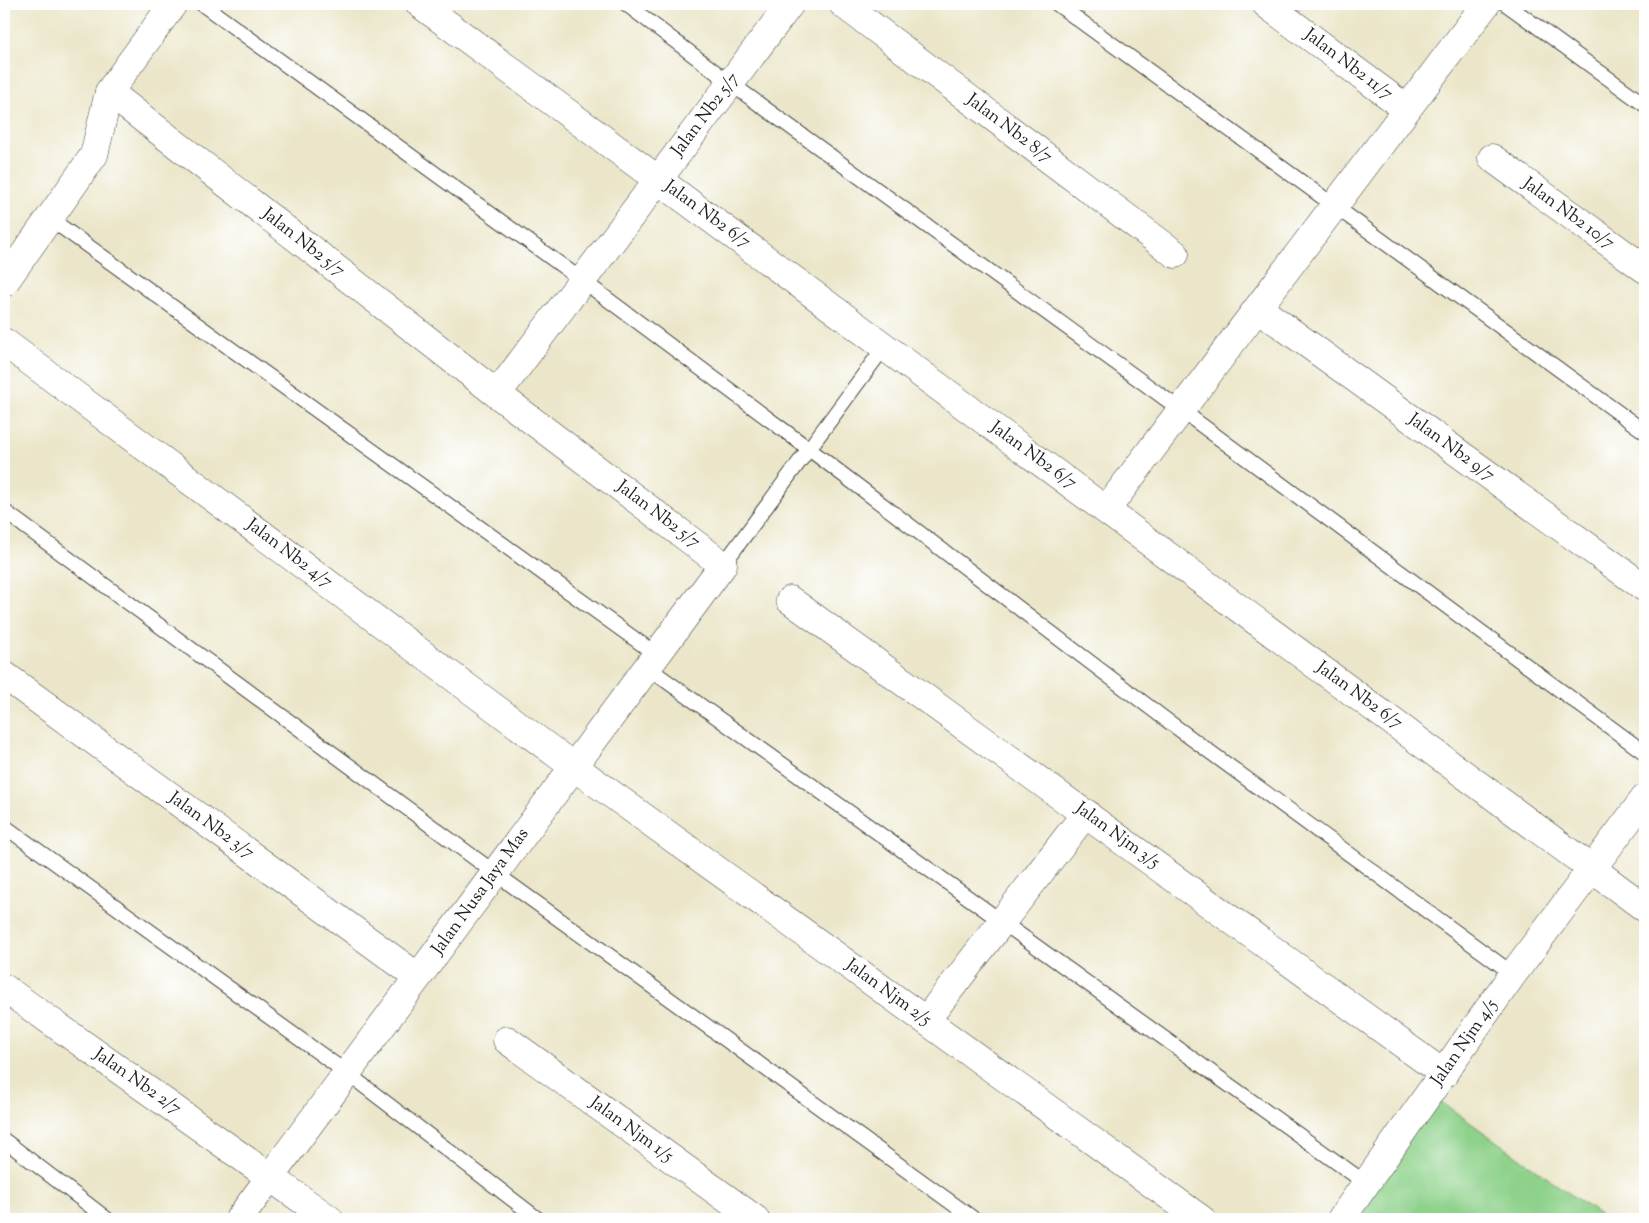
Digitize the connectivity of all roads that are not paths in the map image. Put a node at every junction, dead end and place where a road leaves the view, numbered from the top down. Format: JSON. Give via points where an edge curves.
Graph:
{"nodes":[{"id":1,"x":173,"y":4,"type":"edge"},
{"id":2,"x":202,"y":4,"type":"edge"},
{"id":3,"x":420,"y":4,"type":"edge"},
{"id":4,"x":626,"y":4,"type":"edge"},
{"id":5,"x":790,"y":4,"type":"edge"},
{"id":6,"x":843,"y":4,"type":"edge"},
{"id":7,"x":1057,"y":4,"type":"edge"},
{"id":8,"x":1266,"y":4,"type":"edge"},
{"id":9,"x":1486,"y":4,"type":"edge"},
{"id":10,"x":1506,"y":4,"type":"edge"},
{"id":11,"x":730,"y":83,"type":"junction"},
{"id":12,"x":109,"y":92,"type":"junction"},
{"id":13,"x":1645,"y":105,"type":"edge"},
{"id":14,"x":1407,"y":109,"type":"junction"},
{"id":15,"x":1492,"y":158,"type":"dead end"},
{"id":16,"x":658,"y":180,"type":"junction"},
{"id":17,"x":1334,"y":206,"type":"junction"},
{"id":18,"x":49,"y":218,"type":"junction"},
{"id":19,"x":1174,"y":254,"type":"dead end"},
{"id":20,"x":1645,"y":269,"type":"edge"},
{"id":21,"x":583,"y":281,"type":"junction"},
{"id":22,"x":4,"y":283,"type":"edge"},
{"id":23,"x":1258,"y":308,"type":"junction"},
{"id":24,"x":4,"y":342,"type":"edge"},
{"id":25,"x":884,"y":346,"type":"junction"},
{"id":26,"x":497,"y":394,"type":"junction"},
{"id":27,"x":1181,"y":410,"type":"junction"},
{"id":28,"x":1645,"y":432,"type":"edge"},
{"id":29,"x":808,"y":449,"type":"junction"},
{"id":30,"x":1106,"y":510,"type":"junction"},
{"id":31,"x":4,"y":511,"type":"edge"},
{"id":32,"x":723,"y":565,"type":"junction"},
{"id":33,"x":1645,"y":588,"type":"edge"},
{"id":34,"x":790,"y":600,"type":"dead end"},
{"id":35,"x":652,"y":661,"type":"junction"},
{"id":36,"x":4,"y":675,"type":"edge"},
{"id":37,"x":1645,"y":753,"type":"edge"},
{"id":38,"x":574,"y":767,"type":"junction"},
{"id":39,"x":1645,"y":798,"type":"edge"},
{"id":40,"x":1086,"y":813,"type":"junction"},
{"id":41,"x":4,"y":826,"type":"edge"},
{"id":42,"x":1592,"y":868,"type":"junction"},
{"id":43,"x":495,"y":873,"type":"junction"},
{"id":44,"x":1645,"y":908,"type":"edge"},
{"id":45,"x":1002,"y":921,"type":"junction"},
{"id":46,"x":1514,"y":974,"type":"junction"},
{"id":47,"x":418,"y":977,"type":"junction"},
{"id":48,"x":4,"y":988,"type":"edge"},
{"id":49,"x":926,"y":1020,"type":"junction"},
{"id":50,"x":508,"y":1040,"type":"dead end"},
{"id":51,"x":347,"y":1073,"type":"junction"},
{"id":52,"x":1444,"y":1074,"type":"junction"},
{"id":53,"x":4,"y":1140,"type":"edge"},
{"id":54,"x":270,"y":1176,"type":"junction"},
{"id":55,"x":1367,"y":1184,"type":"junction"},
{"id":56,"x":743,"y":1216,"type":"edge"},
{"id":57,"x":107,"y":1219,"type":"edge"},
{"id":58,"x":239,"y":1219,"type":"edge"},
{"id":59,"x":329,"y":1219,"type":"edge"},
{"id":60,"x":538,"y":1219,"type":"edge"},
{"id":61,"x":974,"y":1219,"type":"edge"},
{"id":62,"x":1201,"y":1219,"type":"edge"},
{"id":63,"x":1341,"y":1219,"type":"edge"}],
"edges":[{"from":1,"to":12,"type":"street"},
{"from":2,"to":21,"type":"lane"},
{"from":3,"to":16,"type":"street","name":"Jalan Nb2 6/7"},
{"from":4,"to":11,"type":"lane"},
{"from":5,"to":11,"type":"street","name":"Jalan Nb2 5/7"},
{"from":6,"to":19,"type":"street","name":"Jalan Nb2 8/7"},
{"from":7,"to":17,"type":"lane"},
{"from":8,"to":14,"type":"street","name":"Jalan Nb2 11/7"},
{"from":9,"to":14,"type":"street"},
{"from":10,"to":13,"type":"lane"},
{"from":11,"to":16,"type":"street","name":"Jalan Nb2 5/7"},
{"from":11,"to":27,"type":"lane"},
{"from":12,"to":18,"type":"street","via":[[94,155]]},
{"from":12,"to":26,"type":"street","name":"Jalan Nb2 5/7"},
{"from":14,"to":17,"type":"street"},
{"from":15,"to":20,"type":"street","name":"Jalan Nb2 10/7"},
{"from":16,"to":21,"type":"street","name":"Jalan Nb2 5/7"},
{"from":16,"to":25,"type":"street","name":"Jalan Nb2 6/7"},
{"from":17,"to":23,"type":"street"},
{"from":17,"to":28,"type":"lane"},
{"from":18,"to":22,"type":"street"},
{"from":18,"to":35,"type":"lane"},
{"from":21,"to":26,"type":"street","name":"Jalan Nb2 5/7"},
{"from":21,"to":29,"type":"lane"},
{"from":23,"to":27,"type":"street"},
{"from":23,"to":33,"type":"street","name":"Jalan Nb2 9/7"},
{"from":24,"to":38,"type":"street","name":"Jalan Nb2 4/7"},
{"from":25,"to":29,"type":"lane"},
{"from":25,"to":30,"type":"street","name":"Jalan Nb2 6/7"},
{"from":26,"to":32,"type":"street","name":"Jalan Nb2 5/7"},
{"from":27,"to":30,"type":"street"},
{"from":27,"to":37,"type":"lane"},
{"from":29,"to":32,"type":"lane"},
{"from":29,"to":46,"type":"lane","via":[[1166,719]]},
{"from":30,"to":42,"type":"street","name":"Jalan Nb2 6/7"},
{"from":31,"to":43,"type":"lane"},
{"from":32,"to":35,"type":"street","name":"Jalan Nusa Jaya Mas"},
{"from":34,"to":40,"type":"street","name":"Jalan Njm 3/5"},
{"from":35,"to":38,"type":"street","name":"Jalan Nusa Jaya Mas"},
{"from":35,"to":45,"type":"lane"},
{"from":36,"to":47,"type":"street","name":"Jalan Nb2 3/7"},
{"from":38,"to":43,"type":"street","name":"Jalan Nusa Jaya Mas"},
{"from":38,"to":49,"type":"street","name":"Jalan Njm 2/5"},
{"from":39,"to":42,"type":"street","name":"Jalan Njm 4/5"},
{"from":40,"to":45,"type":"street"},
{"from":40,"to":52,"type":"street","name":"Jalan Njm 3/5"},
{"from":41,"to":51,"type":"lane"},
{"from":42,"to":44,"type":"street","name":"Jalan Nb2 6/7"},
{"from":42,"to":46,"type":"street","name":"Jalan Njm 4/5"},
{"from":43,"to":47,"type":"street","name":"Jalan Nusa Jaya Mas"},
{"from":43,"to":61,"type":"lane"},
{"from":45,"to":49,"type":"street"},
{"from":45,"to":55,"type":"lane"},
{"from":46,"to":52,"type":"street","name":"Jalan Njm 4/5"},
{"from":47,"to":51,"type":"street","name":"Jalan Nusa Jaya Mas"},
{"from":48,"to":54,"type":"street","name":"Jalan Nb2 2/7"},
{"from":49,"to":62,"type":"street","name":"Jalan Njm 2/5"},
{"from":50,"to":56,"type":"street","name":"Jalan Njm 1/5"},
{"from":51,"to":54,"type":"street","name":"Jalan Nusa Jaya Mas"},
{"from":51,"to":60,"type":"lane"},
{"from":52,"to":55,"type":"street","name":"Jalan Njm 4/5"},
{"from":53,"to":57,"type":"lane"},
{"from":54,"to":58,"type":"street","name":"Jalan Nusa Jaya Mas"},
{"from":54,"to":59,"type":"street","name":"Jalan Nb2 2/7"},
{"from":55,"to":63,"type":"street","name":"Jalan Njm 4/5"}]}
